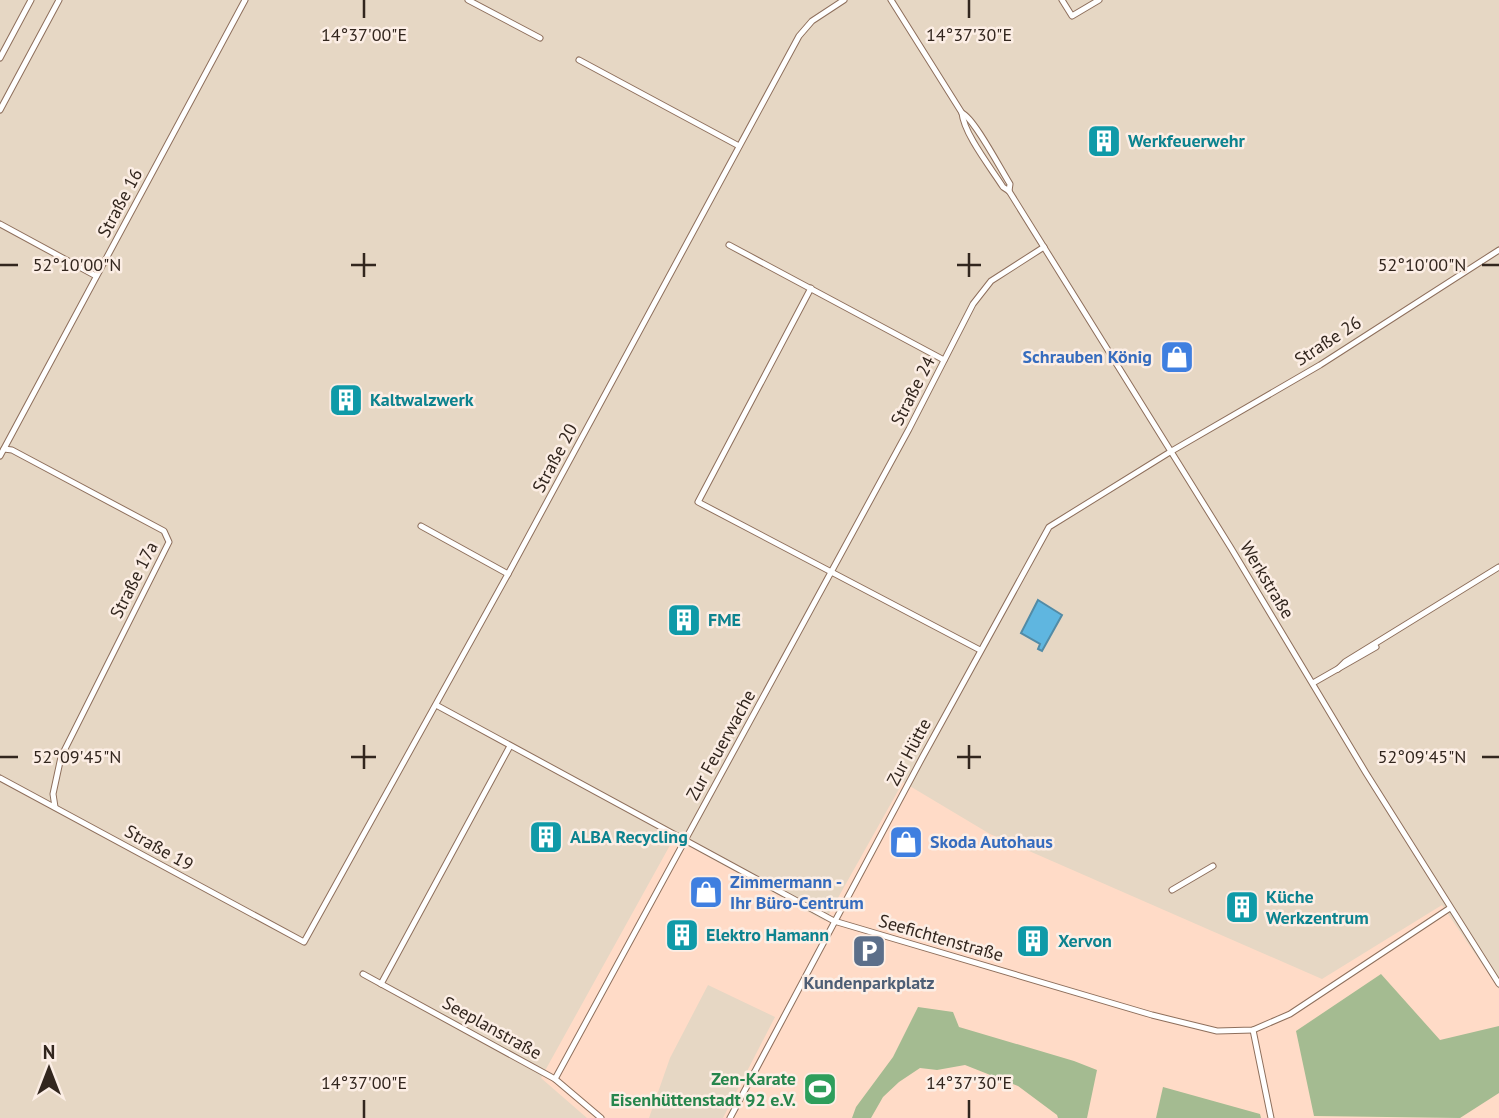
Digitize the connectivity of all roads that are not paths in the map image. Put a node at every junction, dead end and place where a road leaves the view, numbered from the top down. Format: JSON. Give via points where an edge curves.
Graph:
{"nodes":[{"id":1,"x":31,"y":0,"type":"edge"},
{"id":2,"x":59,"y":0,"type":"edge"},
{"id":3,"x":245,"y":0,"type":"edge"},
{"id":4,"x":468,"y":0,"type":"edge"},
{"id":5,"x":844,"y":0,"type":"edge"},
{"id":6,"x":891,"y":0,"type":"edge"},
{"id":7,"x":1062,"y":0,"type":"edge"},
{"id":8,"x":1099,"y":0,"type":"edge"},
{"id":9,"x":540,"y":38,"type":"dead end"},
{"id":10,"x":0,"y":58,"type":"edge"},
{"id":11,"x":579,"y":60,"type":"dead end"},
{"id":12,"x":0,"y":110,"type":"edge"},
{"id":13,"x":739,"y":146,"type":"junction"},
{"id":14,"x":0,"y":224,"type":"edge"},
{"id":15,"x":729,"y":245,"type":"dead end"},
{"id":16,"x":1044,"y":247,"type":"junction"},
{"id":17,"x":1499,"y":250,"type":"edge"},
{"id":18,"x":96,"y":276,"type":"junction"},
{"id":19,"x":811,"y":288,"type":"junction"},
{"id":20,"x":944,"y":360,"type":"junction"},
{"id":21,"x":4,"y":449,"type":"junction"},
{"id":22,"x":1170,"y":452,"type":"junction"},
{"id":23,"x":0,"y":456,"type":"edge"},
{"id":24,"x":421,"y":526,"type":"dead end"},
{"id":25,"x":1499,"y":567,"type":"edge"},
{"id":26,"x":832,"y":571,"type":"junction"},
{"id":27,"x":508,"y":573,"type":"junction"},
{"id":28,"x":979,"y":650,"type":"junction"},
{"id":29,"x":1313,"y":683,"type":"junction"},
{"id":30,"x":436,"y":705,"type":"junction"},
{"id":31,"x":510,"y":746,"type":"junction"},
{"id":32,"x":0,"y":778,"type":"edge"},
{"id":33,"x":55,"y":807,"type":"junction"},
{"id":34,"x":685,"y":840,"type":"junction"},
{"id":35,"x":1213,"y":866,"type":"dead end"},
{"id":36,"x":1172,"y":890,"type":"dead end"},
{"id":37,"x":1450,"y":908,"type":"junction"},
{"id":38,"x":834,"y":921,"type":"junction"},
{"id":39,"x":304,"y":942,"type":"joint"},
{"id":40,"x":363,"y":974,"type":"dead end"},
{"id":41,"x":381,"y":984,"type":"junction"},
{"id":42,"x":1499,"y":984,"type":"edge"},
{"id":43,"x":1253,"y":1030,"type":"junction"},
{"id":44,"x":555,"y":1079,"type":"junction"},
{"id":45,"x":1270,"y":1115,"type":"edge"},
{"id":46,"x":601,"y":1118,"type":"edge"},
{"id":47,"x":730,"y":1118,"type":"edge"}],
"edges":[{"from":1,"to":10,"type":"street"},
{"from":2,"to":12,"type":"street"},
{"from":3,"to":18,"type":"street","name":"Straße 16"},
{"from":4,"to":9,"type":"street"},
{"from":5,"to":13,"type":"street","name":"Straße 20","via":[[812,21],[799,36]]},
{"from":6,"to":16,"type":"street","name":"Werkstraße","via":[[976,144]]},
{"from":7,"to":8,"type":"street","via":[[1072,16]]},
{"from":11,"to":13,"type":"street"},
{"from":13,"to":27,"type":"street","name":"Straße 20"},
{"from":14,"to":18,"type":"street"},
{"from":15,"to":19,"type":"street"},
{"from":16,"to":20,"type":"street","name":"Straße 24","via":[[991,281]]},
{"from":16,"to":22,"type":"street","name":"Werkstraße"},
{"from":17,"to":22,"type":"street","name":"Straße 26","via":[[1320,365]]},
{"from":18,"to":21,"type":"street","name":"Straße 16"},
{"from":19,"to":20,"type":"street"},
{"from":19,"to":26,"type":"street","via":[[698,502]]},
{"from":20,"to":26,"type":"street","name":"Straße 24"},
{"from":21,"to":23,"type":"street","name":"Straße 16"},
{"from":21,"to":33,"type":"street","name":"Straße 17a","via":[[164,531],[169,542],[61,757],[53,794]]},
{"from":22,"to":28,"type":"street","name":"Zur Hütte","via":[[1049,527]]},
{"from":22,"to":29,"type":"street","name":"Werkstraße"},
{"from":24,"to":27,"type":"street"},
{"from":25,"to":29,"type":"street"},
{"from":26,"to":28,"type":"street"},
{"from":26,"to":34,"type":"street","name":"Zur Feuerwache"},
{"from":27,"to":30,"type":"street","name":"Straße 20"},
{"from":28,"to":38,"type":"street","name":"Zur Hütte"},
{"from":29,"to":37,"type":"street","name":"Werkstraße"},
{"from":30,"to":31,"type":"street","name":"Seefichtenstraße"},
{"from":30,"to":39,"type":"street","name":"Straße 20"},
{"from":31,"to":34,"type":"street","name":"Seefichtenstraße"},
{"from":31,"to":41,"type":"street"},
{"from":32,"to":33,"type":"street","name":"Straße 19"},
{"from":33,"to":39,"type":"street","name":"Straße 19"},
{"from":34,"to":38,"type":"street","name":"Seefichtenstraße"},
{"from":34,"to":44,"type":"street","name":"Zur Feuerwache"},
{"from":35,"to":36,"type":"street"},
{"from":37,"to":42,"type":"street","name":"Werkstraße"},
{"from":37,"to":43,"type":"street","name":"Seefichtenstraße","via":[[1290,1014]]},
{"from":38,"to":43,"type":"street","name":"Seefichtenstraße","via":[[1152,1015],[1217,1031]]},
{"from":38,"to":47,"type":"street","name":"Zur Hütte"},
{"from":40,"to":41,"type":"street","name":"Seeplanstraße"},
{"from":41,"to":44,"type":"street","name":"Seeplanstraße"},
{"from":43,"to":45,"type":"street"},
{"from":44,"to":46,"type":"street","name":"Seeplanstraße"}]}
